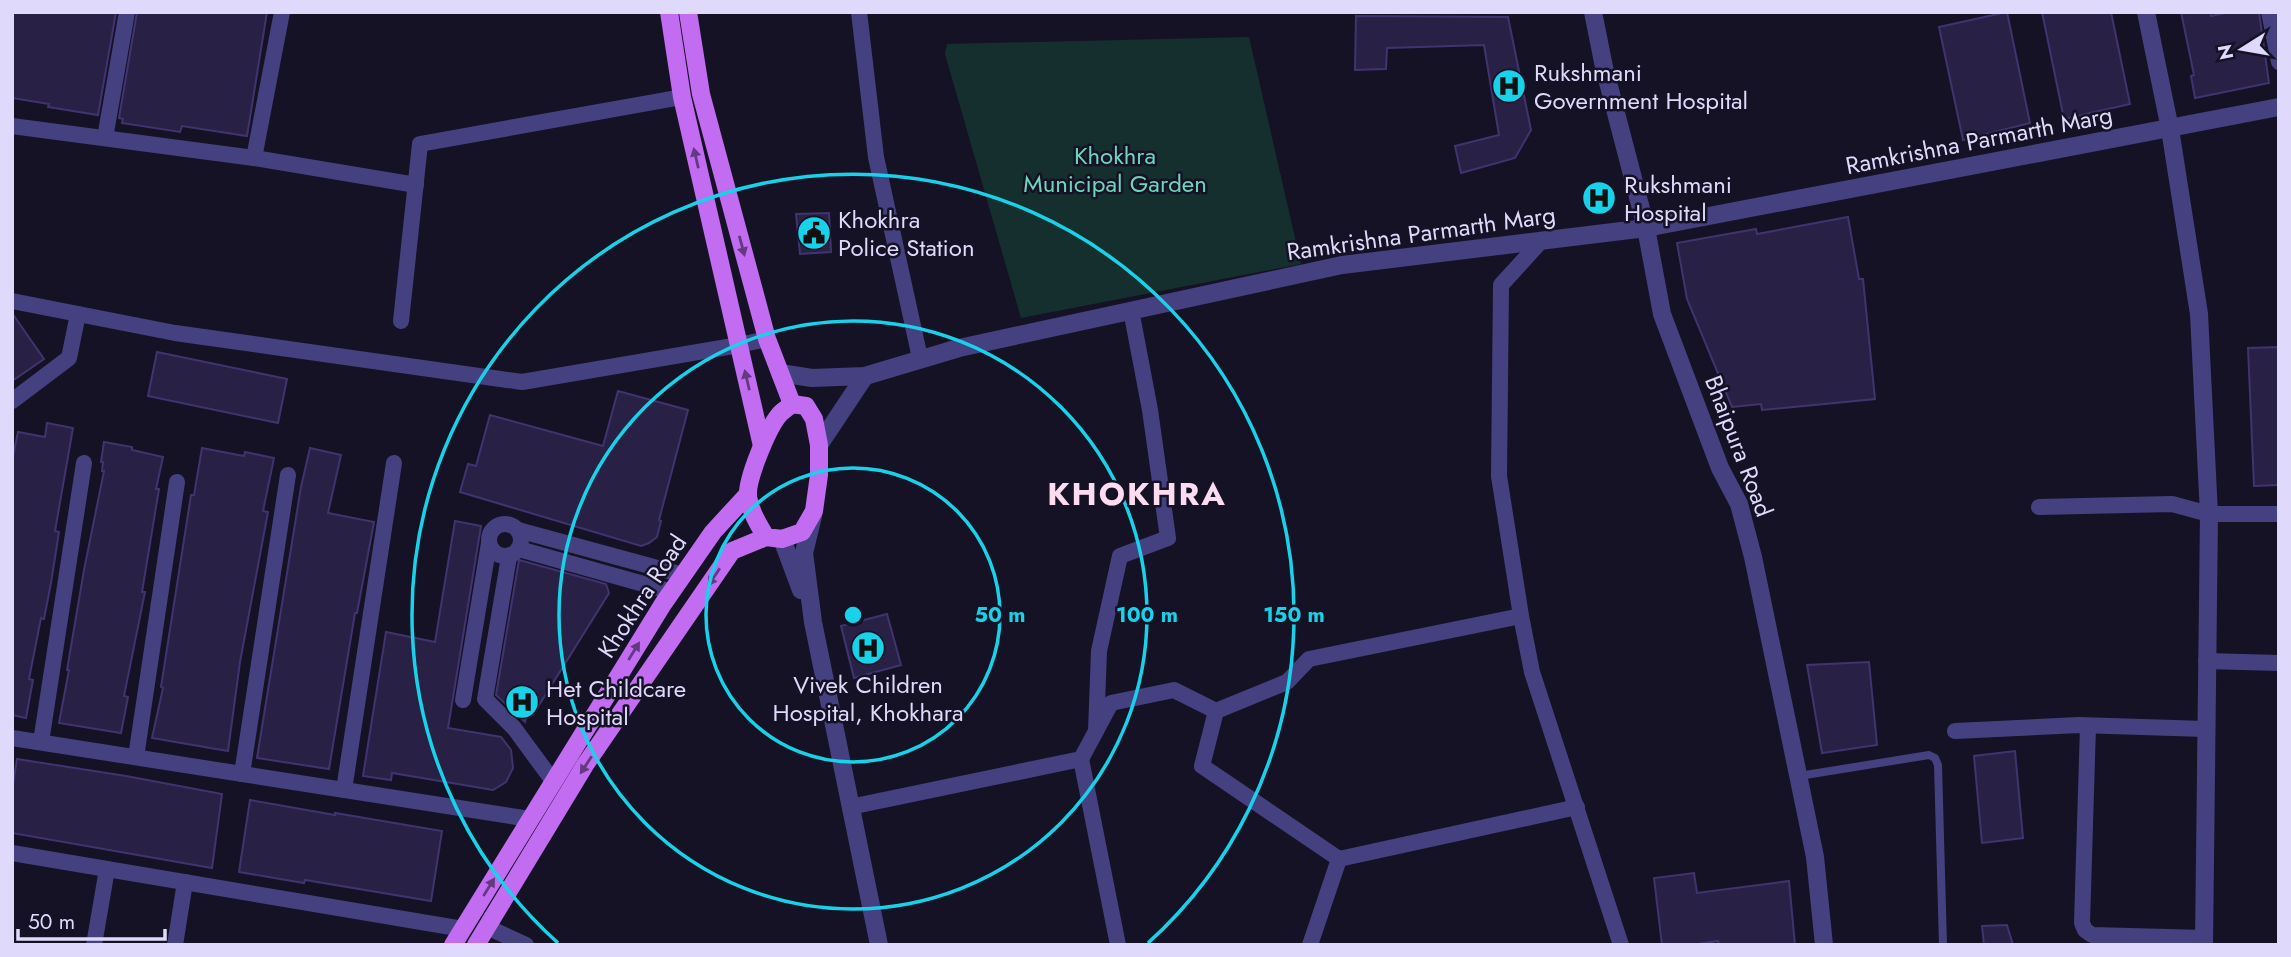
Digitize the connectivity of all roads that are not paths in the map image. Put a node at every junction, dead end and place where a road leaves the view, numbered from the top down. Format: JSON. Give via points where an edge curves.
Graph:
{"nodes":[{"id":1,"x":127,"y":12,"type":"edge"},
{"id":2,"x":282,"y":12,"type":"edge"},
{"id":3,"x":669,"y":12,"type":"edge"},
{"id":4,"x":688,"y":12,"type":"edge"},
{"id":5,"x":859,"y":12,"type":"edge"},
{"id":6,"x":1592,"y":12,"type":"edge"},
{"id":7,"x":2146,"y":12,"type":"edge"},
{"id":8,"x":2269,"y":12,"type":"edge"},
{"id":9,"x":2279,"y":62,"type":"edge"},
{"id":10,"x":682,"y":97,"type":"junction"},
{"id":11,"x":2279,"y":107,"type":"edge"},
{"id":12,"x":12,"y":126,"type":"edge"},
{"id":13,"x":2169,"y":129,"type":"junction"},
{"id":14,"x":106,"y":138,"type":"junction"},
{"id":15,"x":254,"y":158,"type":"junction"},
{"id":16,"x":416,"y":185,"type":"junction"},
{"id":17,"x":1646,"y":228,"type":"junction"},
{"id":18,"x":1542,"y":240,"type":"junction"},
{"id":19,"x":12,"y":301,"type":"edge"},
{"id":20,"x":1131,"y":310,"type":"junction"},
{"id":21,"x":78,"y":314,"type":"junction"},
{"id":22,"x":401,"y":321,"type":"dead end"},
{"id":23,"x":767,"y":339,"type":"junction"},
{"id":24,"x":739,"y":345,"type":"junction"},
{"id":25,"x":920,"y":358,"type":"junction"},
{"id":26,"x":780,"y":373,"type":"junction"},
{"id":27,"x":865,"y":376,"type":"junction"},
{"id":28,"x":12,"y":401,"type":"edge"},
{"id":29,"x":792,"y":404,"type":"junction"},
{"id":30,"x":819,"y":445,"type":"junction"},
{"id":31,"x":762,"y":446,"type":"junction"},
{"id":32,"x":84,"y":463,"type":"dead end"},
{"id":33,"x":394,"y":463,"type":"dead end"},
{"id":34,"x":288,"y":475,"type":"dead end"},
{"id":35,"x":177,"y":482,"type":"dead end"},
{"id":36,"x":748,"y":494,"type":"junction"},
{"id":37,"x":2039,"y":507,"type":"dead end"},
{"id":38,"x":814,"y":511,"type":"junction"},
{"id":39,"x":2208,"y":514,"type":"junction"},
{"id":40,"x":2279,"y":514,"type":"edge"},
{"id":41,"x":518,"y":530,"type":"junction"},
{"id":42,"x":774,"y":538,"type":"junction"},
{"id":43,"x":489,"y":543,"type":"junction"},
{"id":44,"x":514,"y":553,"type":"junction"},
{"id":45,"x":683,"y":575,"type":"junction"},
{"id":46,"x":672,"y":592,"type":"junction"},
{"id":47,"x":1521,"y":615,"type":"junction"},
{"id":48,"x":813,"y":622,"type":"junction"},
{"id":49,"x":2206,"y":660,"type":"junction"},
{"id":50,"x":2279,"y":663,"type":"edge"},
{"id":51,"x":463,"y":700,"type":"dead end"},
{"id":52,"x":1216,"y":711,"type":"junction"},
{"id":53,"x":2088,"y":726,"type":"junction"},
{"id":54,"x":2205,"y":729,"type":"junction"},
{"id":55,"x":1096,"y":731,"type":"junction"},
{"id":56,"x":1955,"y":731,"type":"dead end"},
{"id":57,"x":12,"y":738,"type":"edge"},
{"id":58,"x":41,"y":742,"type":"junction"},
{"id":59,"x":136,"y":757,"type":"junction"},
{"id":60,"x":1081,"y":759,"type":"junction"},
{"id":61,"x":242,"y":774,"type":"junction"},
{"id":62,"x":1799,"y":776,"type":"junction"},
{"id":63,"x":553,"y":782,"type":"junction"},
{"id":64,"x":344,"y":790,"type":"junction"},
{"id":65,"x":850,"y":807,"type":"junction"},
{"id":66,"x":1577,"y":807,"type":"junction"},
{"id":67,"x":530,"y":819,"type":"junction"},
{"id":68,"x":12,"y":853,"type":"edge"},
{"id":69,"x":1339,"y":859,"type":"junction"},
{"id":70,"x":107,"y":869,"type":"junction"},
{"id":71,"x":185,"y":882,"type":"junction"},
{"id":72,"x":487,"y":927,"type":"junction"},
{"id":73,"x":463,"y":929,"type":"junction"},
{"id":74,"x":2204,"y":941,"type":"edge"},
{"id":75,"x":94,"y":945,"type":"edge"},
{"id":76,"x":175,"y":945,"type":"edge"},
{"id":77,"x":453,"y":945,"type":"edge"},
{"id":78,"x":476,"y":945,"type":"edge"},
{"id":79,"x":526,"y":945,"type":"edge"},
{"id":80,"x":879,"y":945,"type":"edge"},
{"id":81,"x":1118,"y":945,"type":"edge"},
{"id":82,"x":1310,"y":945,"type":"edge"},
{"id":83,"x":1621,"y":945,"type":"edge"},
{"id":84,"x":1824,"y":945,"type":"edge"},
{"id":85,"x":1943,"y":945,"type":"edge"}],
"edges":[{"from":1,"to":14,"type":"street"},
{"from":2,"to":15,"type":"street"},
{"from":3,"to":10,"type":"main road"},
{"from":4,"to":23,"type":"main road","one_way":true,"via":[[701,94]]},
{"from":5,"to":25,"type":"street","via":[[876,157]]},
{"from":6,"to":17,"type":"street","name":"Bhaipura Road"},
{"from":7,"to":13,"type":"street"},
{"from":8,"to":9,"type":"street"},
{"from":10,"to":16,"type":"street","via":[[420,144]]},
{"from":24,"to":10,"type":"main road","one_way":true},
{"from":11,"to":13,"type":"street","name":"Ramkrishna Parmarth Marg"},
{"from":12,"to":14,"type":"street"},
{"from":13,"to":17,"type":"street","name":"Ramkrishna Parmarth Marg"},
{"from":13,"to":39,"type":"street","via":[[2199,314]]},
{"from":14,"to":15,"type":"street"},
{"from":15,"to":16,"type":"street"},
{"from":16,"to":22,"type":"street"},
{"from":17,"to":18,"type":"street","name":"Ramkrishna Parmarth Marg"},
{"from":17,"to":62,"type":"street","name":"Bhaipura Road","via":[[1662,314],[1720,467],[1739,504]]},
{"from":18,"to":20,"type":"street","name":"Ramkrishna Parmarth Marg","via":[[1342,265]]},
{"from":18,"to":47,"type":"street","via":[[1502,285],[1499,476]]},
{"from":19,"to":21,"type":"street"},
{"from":20,"to":25,"type":"street","name":"Ramkrishna Parmarth Marg"},
{"from":20,"to":55,"type":"street","via":[[1168,538],[1120,556],[1099,652]]},
{"from":21,"to":24,"type":"street","via":[[175,333],[522,382]]},
{"from":21,"to":28,"type":"street","via":[[69,358]]},
{"from":23,"to":24,"type":"street"},
{"from":23,"to":26,"type":"main road"},
{"from":31,"to":24,"type":"main road","one_way":true},
{"from":25,"to":27,"type":"street","name":"Ramkrishna Parmarth Marg"},
{"from":26,"to":27,"type":"street","name":"Ramkrishna Parmarth Marg","via":[[812,378]]},
{"from":26,"to":29,"type":"main road"},
{"from":27,"to":30,"type":"street"},
{"from":29,"to":30,"type":"main road","via":[[806,406]]},
{"from":29,"to":31,"type":"main road","via":[[779,414]]},
{"from":30,"to":38,"type":"main road"},
{"from":31,"to":36,"type":"main road"},
{"from":32,"to":58,"type":"street"},
{"from":33,"to":64,"type":"street"},
{"from":34,"to":61,"type":"street"},
{"from":35,"to":59,"type":"street"},
{"from":36,"to":42,"type":"main road","via":[[754,518]]},
{"from":36,"to":45,"type":"main road","name":"Khokhra Road","via":[[713,532]]},
{"from":37,"to":39,"type":"street","via":[[2172,504]]},
{"from":38,"to":42,"type":"main road","name":"Khokhra Road","via":[[802,532]]},
{"from":38,"to":48,"type":"street","via":[[804,553]]},
{"from":39,"to":40,"type":"street"},
{"from":39,"to":49,"type":"street"},
{"from":41,"to":43,"type":"street","via":[[507,523],[496,526]]},
{"from":41,"to":44,"type":"street","via":[[521,536]]},
{"from":41,"to":45,"type":"street"},
{"from":42,"to":48,"type":"street"},
{"from":42,"to":72,"type":"main road","name":"Khokhra Road","one_way":true,"via":[[732,551],[585,765]]},
{"from":43,"to":44,"type":"street","via":[[495,553]]},
{"from":43,"to":51,"type":"street"},
{"from":44,"to":46,"type":"street"},
{"from":44,"to":63,"type":"street","via":[[485,699],[514,728]]},
{"from":45,"to":46,"type":"main road","name":"Khokhra Road"},
{"from":63,"to":46,"type":"main road","name":"Khokhra Road","one_way":true},
{"from":47,"to":52,"type":"street","via":[[1309,659],[1287,682]]},
{"from":47,"to":66,"type":"street","via":[[1532,672]]},
{"from":48,"to":65,"type":"street"},
{"from":49,"to":50,"type":"street"},
{"from":49,"to":54,"type":"street"},
{"from":52,"to":55,"type":"street","via":[[1174,690],[1111,703]]},
{"from":52,"to":69,"type":"street","via":[[1202,766]]},
{"from":53,"to":54,"type":"street"},
{"from":53,"to":56,"type":"street"},
{"from":53,"to":74,"type":"street","via":[[2085,930],[2092,935]]},
{"from":54,"to":74,"type":"street"},
{"from":55,"to":60,"type":"street"},
{"from":57,"to":58,"type":"street"},
{"from":58,"to":59,"type":"street"},
{"from":59,"to":61,"type":"street"},
{"from":60,"to":65,"type":"street"},
{"from":60,"to":81,"type":"street"},
{"from":61,"to":64,"type":"street"},
{"from":62,"to":84,"type":"street","name":"Bhaipura Road","via":[[1815,856]]},
{"from":62,"to":85,"type":"lane","via":[[1929,755],[1935,758]]},
{"from":63,"to":67,"type":"main road","name":"Khokhra Road"},
{"from":64,"to":67,"type":"street"},
{"from":65,"to":80,"type":"street"},
{"from":66,"to":69,"type":"street"},
{"from":66,"to":83,"type":"street"},
{"from":73,"to":67,"type":"main road","name":"Khokhra Road","one_way":true},
{"from":68,"to":70,"type":"street"},
{"from":69,"to":82,"type":"street"},
{"from":70,"to":71,"type":"street"},
{"from":70,"to":75,"type":"street"},
{"from":71,"to":73,"type":"street"},
{"from":71,"to":76,"type":"street"},
{"from":72,"to":78,"type":"main road","name":"Khokhra Road"},
{"from":72,"to":79,"type":"street"},
{"from":73,"to":77,"type":"main road","name":"Khokhra Road"}]}
